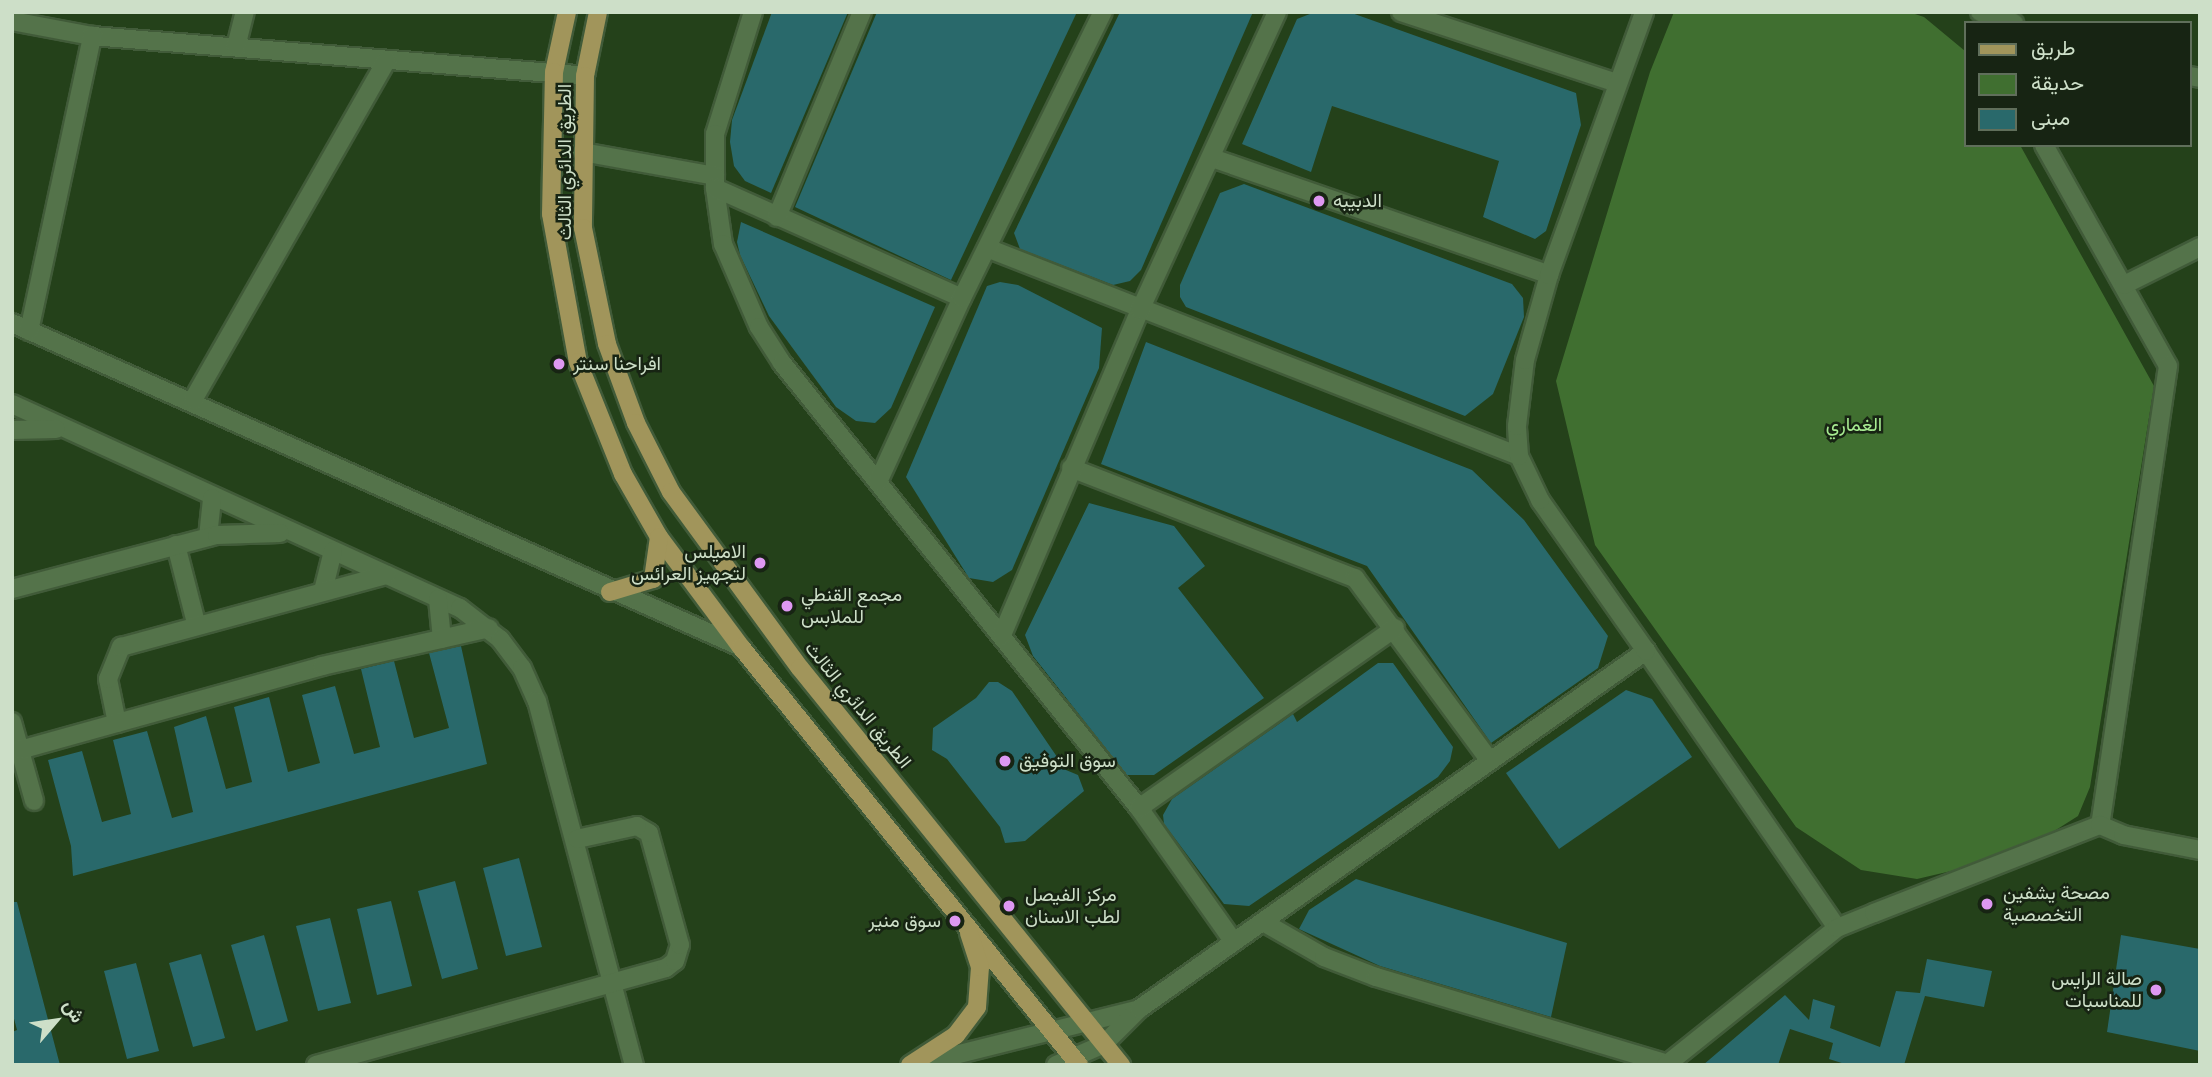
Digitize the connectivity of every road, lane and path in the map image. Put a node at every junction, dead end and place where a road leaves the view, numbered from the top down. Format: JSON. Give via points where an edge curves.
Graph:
{"nodes":[{"id":1,"x":244,"y":12,"type":"edge"},
{"id":2,"x":567,"y":12,"type":"edge"},
{"id":3,"x":598,"y":12,"type":"edge"},
{"id":4,"x":753,"y":12,"type":"edge"},
{"id":5,"x":862,"y":12,"type":"edge"},
{"id":6,"x":1103,"y":12,"type":"edge"},
{"id":7,"x":1277,"y":12,"type":"edge"},
{"id":8,"x":1401,"y":12,"type":"edge"},
{"id":9,"x":1644,"y":12,"type":"edge"},
{"id":10,"x":1980,"y":12,"type":"edge"},
{"id":11,"x":21,"y":19,"type":"edge"},
{"id":12,"x":2008,"y":21,"type":"edge"},
{"id":13,"x":92,"y":36,"type":"junction"},
{"id":14,"x":236,"y":47,"type":"junction"},
{"id":15,"x":387,"y":60,"type":"junction"},
{"id":16,"x":554,"y":72,"type":"junction"},
{"id":17,"x":585,"y":76,"type":"junction"},
{"id":18,"x":1618,"y":83,"type":"junction"},
{"id":19,"x":2045,"y":147,"type":"edge"},
{"id":20,"x":582,"y":152,"type":"junction"},
{"id":21,"x":1212,"y":158,"type":"junction"},
{"id":22,"x":715,"y":182,"type":"junction"},
{"id":23,"x":777,"y":217,"type":"junction"},
{"id":24,"x":987,"y":247,"type":"junction"},
{"id":25,"x":2200,"y":247,"type":"edge"},
{"id":26,"x":1549,"y":275,"type":"junction"},
{"id":27,"x":2124,"y":285,"type":"junction"},
{"id":28,"x":962,"y":298,"type":"junction"},
{"id":29,"x":1140,"y":310,"type":"junction"},
{"id":30,"x":21,"y":327,"type":"edge"},
{"id":31,"x":193,"y":400,"type":"junction"},
{"id":32,"x":12,"y":404,"type":"edge"},
{"id":33,"x":12,"y":430,"type":"edge"},
{"id":34,"x":70,"y":430,"type":"junction"},
{"id":35,"x":1519,"y":456,"type":"junction"},
{"id":36,"x":1071,"y":468,"type":"junction"},
{"id":37,"x":878,"y":482,"type":"junction"},
{"id":38,"x":212,"y":498,"type":"junction"},
{"id":39,"x":301,"y":536,"type":"junction"},
{"id":40,"x":208,"y":537,"type":"junction"},
{"id":41,"x":659,"y":537,"type":"junction"},
{"id":42,"x":176,"y":545,"type":"junction"},
{"id":43,"x":333,"y":551,"type":"junction"},
{"id":44,"x":386,"y":575,"type":"junction"},
{"id":45,"x":12,"y":589,"type":"edge"},
{"id":46,"x":323,"y":591,"type":"junction"},
{"id":47,"x":610,"y":592,"type":"junction"},
{"id":48,"x":438,"y":599,"type":"junction"},
{"id":49,"x":196,"y":623,"type":"junction"},
{"id":50,"x":489,"y":628,"type":"junction"},
{"id":51,"x":1395,"y":628,"type":"junction"},
{"id":52,"x":1002,"y":635,"type":"junction"},
{"id":53,"x":442,"y":639,"type":"junction"},
{"id":54,"x":741,"y":647,"type":"junction"},
{"id":55,"x":1646,"y":651,"type":"junction"},
{"id":56,"x":12,"y":722,"type":"edge"},
{"id":57,"x":117,"y":723,"type":"junction"},
{"id":58,"x":20,"y":750,"type":"junction"},
{"id":59,"x":1490,"y":761,"type":"junction"},
{"id":60,"x":34,"y":801,"type":"dead end"},
{"id":61,"x":1139,"y":808,"type":"junction"},
{"id":62,"x":2100,"y":825,"type":"junction"},
{"id":63,"x":577,"y":839,"type":"junction"},
{"id":64,"x":2200,"y":850,"type":"edge"},
{"id":65,"x":964,"y":920,"type":"junction"},
{"id":66,"x":1263,"y":922,"type":"junction"},
{"id":67,"x":1837,"y":928,"type":"junction"},
{"id":68,"x":1234,"y":942,"type":"junction"},
{"id":69,"x":613,"y":982,"type":"junction"},
{"id":70,"x":1139,"y":1009,"type":"junction"},
{"id":71,"x":1087,"y":1021,"type":"junction"},
{"id":72,"x":1052,"y":1031,"type":"junction"},
{"id":73,"x":1104,"y":1044,"type":"junction"},
{"id":74,"x":1069,"y":1062,"type":"edge"},
{"id":75,"x":1666,"y":1064,"type":"edge"},
{"id":76,"x":316,"y":1065,"type":"edge"},
{"id":77,"x":634,"y":1065,"type":"edge"},
{"id":78,"x":912,"y":1065,"type":"edge"},
{"id":79,"x":1121,"y":1065,"type":"edge"}],
"edges":[{"from":1,"to":14,"type":"street"},
{"from":2,"to":16,"type":"main road","name":"الطريق الدائري الثالث"},
{"from":3,"to":17,"type":"main road","name":"الطريق الدائري الثالث"},
{"from":4,"to":22,"type":"street","via":[[715,134]]},
{"from":5,"to":23,"type":"street"},
{"from":6,"to":24,"type":"street"},
{"from":7,"to":21,"type":"street"},
{"from":8,"to":18,"type":"street"},
{"from":9,"to":18,"type":"street"},
{"from":10,"to":12,"type":"street"},
{"from":11,"to":13,"type":"street"},
{"from":13,"to":14,"type":"street"},
{"from":13,"to":30,"type":"street"},
{"from":14,"to":15,"type":"street"},
{"from":15,"to":16,"type":"street"},
{"from":15,"to":31,"type":"street"},
{"from":16,"to":17,"type":"street"},
{"from":16,"to":41,"type":"main road","name":"الطريق الدائري الثالث","via":[[551,214],[569,323],[601,427]]},
{"from":17,"to":20,"type":"main road","name":"الطريق الدائري الثالث"},
{"from":18,"to":26,"type":"street"},
{"from":19,"to":27,"type":"street"},
{"from":20,"to":22,"type":"street"},
{"from":20,"to":71,"type":"main road","name":"الطريق الدائري الثالث","via":[[583,228],[607,344],[636,423],[671,492],[800,668]]},
{"from":21,"to":26,"type":"street"},
{"from":21,"to":29,"type":"street"},
{"from":22,"to":23,"type":"street"},
{"from":22,"to":37,"type":"street","via":[[723,244],[759,327]]},
{"from":23,"to":28,"type":"street"},
{"from":24,"to":28,"type":"street"},
{"from":24,"to":29,"type":"street"},
{"from":25,"to":27,"type":"street"},
{"from":26,"to":35,"type":"street","via":[[1518,396]]},
{"from":27,"to":62,"type":"street","via":[[2168,366]]},
{"from":28,"to":37,"type":"street"},
{"from":29,"to":35,"type":"street"},
{"from":29,"to":36,"type":"street"},
{"from":30,"to":31,"type":"street"},
{"from":31,"to":47,"type":"street"},
{"from":32,"to":34,"type":"street"},
{"from":33,"to":34,"type":"street"},
{"from":34,"to":38,"type":"street"},
{"from":35,"to":55,"type":"street","via":[[1540,500]]},
{"from":36,"to":51,"type":"street","via":[[1330,565],[1355,578]]},
{"from":36,"to":52,"type":"street"},
{"from":37,"to":52,"type":"street"},
{"from":38,"to":39,"type":"street"},
{"from":38,"to":40,"type":"street"},
{"from":39,"to":40,"type":"street","via":[[250,531]]},
{"from":39,"to":43,"type":"street"},
{"from":40,"to":42,"type":"street"},
{"from":41,"to":47,"type":"main road","via":[[653,579]]},
{"from":41,"to":54,"type":"main road","name":"الطريق الدائري الثالث"},
{"from":42,"to":45,"type":"street"},
{"from":42,"to":49,"type":"street"},
{"from":43,"to":44,"type":"street"},
{"from":43,"to":46,"type":"street"},
{"from":44,"to":46,"type":"street"},
{"from":44,"to":48,"type":"street"},
{"from":46,"to":49,"type":"street"},
{"from":47,"to":54,"type":"street"},
{"from":48,"to":50,"type":"street"},
{"from":48,"to":53,"type":"street"},
{"from":49,"to":57,"type":"street","via":[[121,647],[108,679]]},
{"from":50,"to":53,"type":"street"},
{"from":50,"to":63,"type":"street","via":[[515,657],[530,684]]},
{"from":51,"to":59,"type":"street"},
{"from":51,"to":61,"type":"street"},
{"from":52,"to":61,"type":"street"},
{"from":53,"to":57,"type":"street","via":[[322,666]]},
{"from":54,"to":65,"type":"main road","name":"الطريق الدائري الثالث"},
{"from":55,"to":59,"type":"street"},
{"from":55,"to":67,"type":"street"},
{"from":56,"to":58,"type":"street"},
{"from":57,"to":58,"type":"street"},
{"from":58,"to":60,"type":"street"},
{"from":59,"to":66,"type":"street"},
{"from":61,"to":68,"type":"street"},
{"from":62,"to":64,"type":"street","via":[[2123,835]]},
{"from":62,"to":67,"type":"street"},
{"from":63,"to":69,"type":"street"},
{"from":63,"to":69,"type":"street","via":[[643,827],[651,838],[680,945],[675,961],[666,968]]},
{"from":65,"to":72,"type":"main road","name":"الطريق الدائري الثالث"},
{"from":65,"to":78,"type":"main road","via":[[979,967],[977,1007],[956,1035]]},
{"from":66,"to":68,"type":"street"},
{"from":66,"to":75,"type":"street","via":[[1324,957],[1376,977]]},
{"from":67,"to":75,"type":"street"},
{"from":68,"to":70,"type":"street"},
{"from":69,"to":76,"type":"street"},
{"from":69,"to":77,"type":"street"},
{"from":70,"to":71,"type":"street"},
{"from":70,"to":73,"type":"street"},
{"from":71,"to":72,"type":"street"},
{"from":71,"to":73,"type":"main road","name":"الطريق الدائري الثالث"},
{"from":72,"to":74,"type":"main road","name":"الطريق الدائري الثالث"},
{"from":72,"to":78,"type":"street"},
{"from":73,"to":74,"type":"street"},
{"from":73,"to":79,"type":"main road","name":"الطريق الدائري الثالث"}]}
